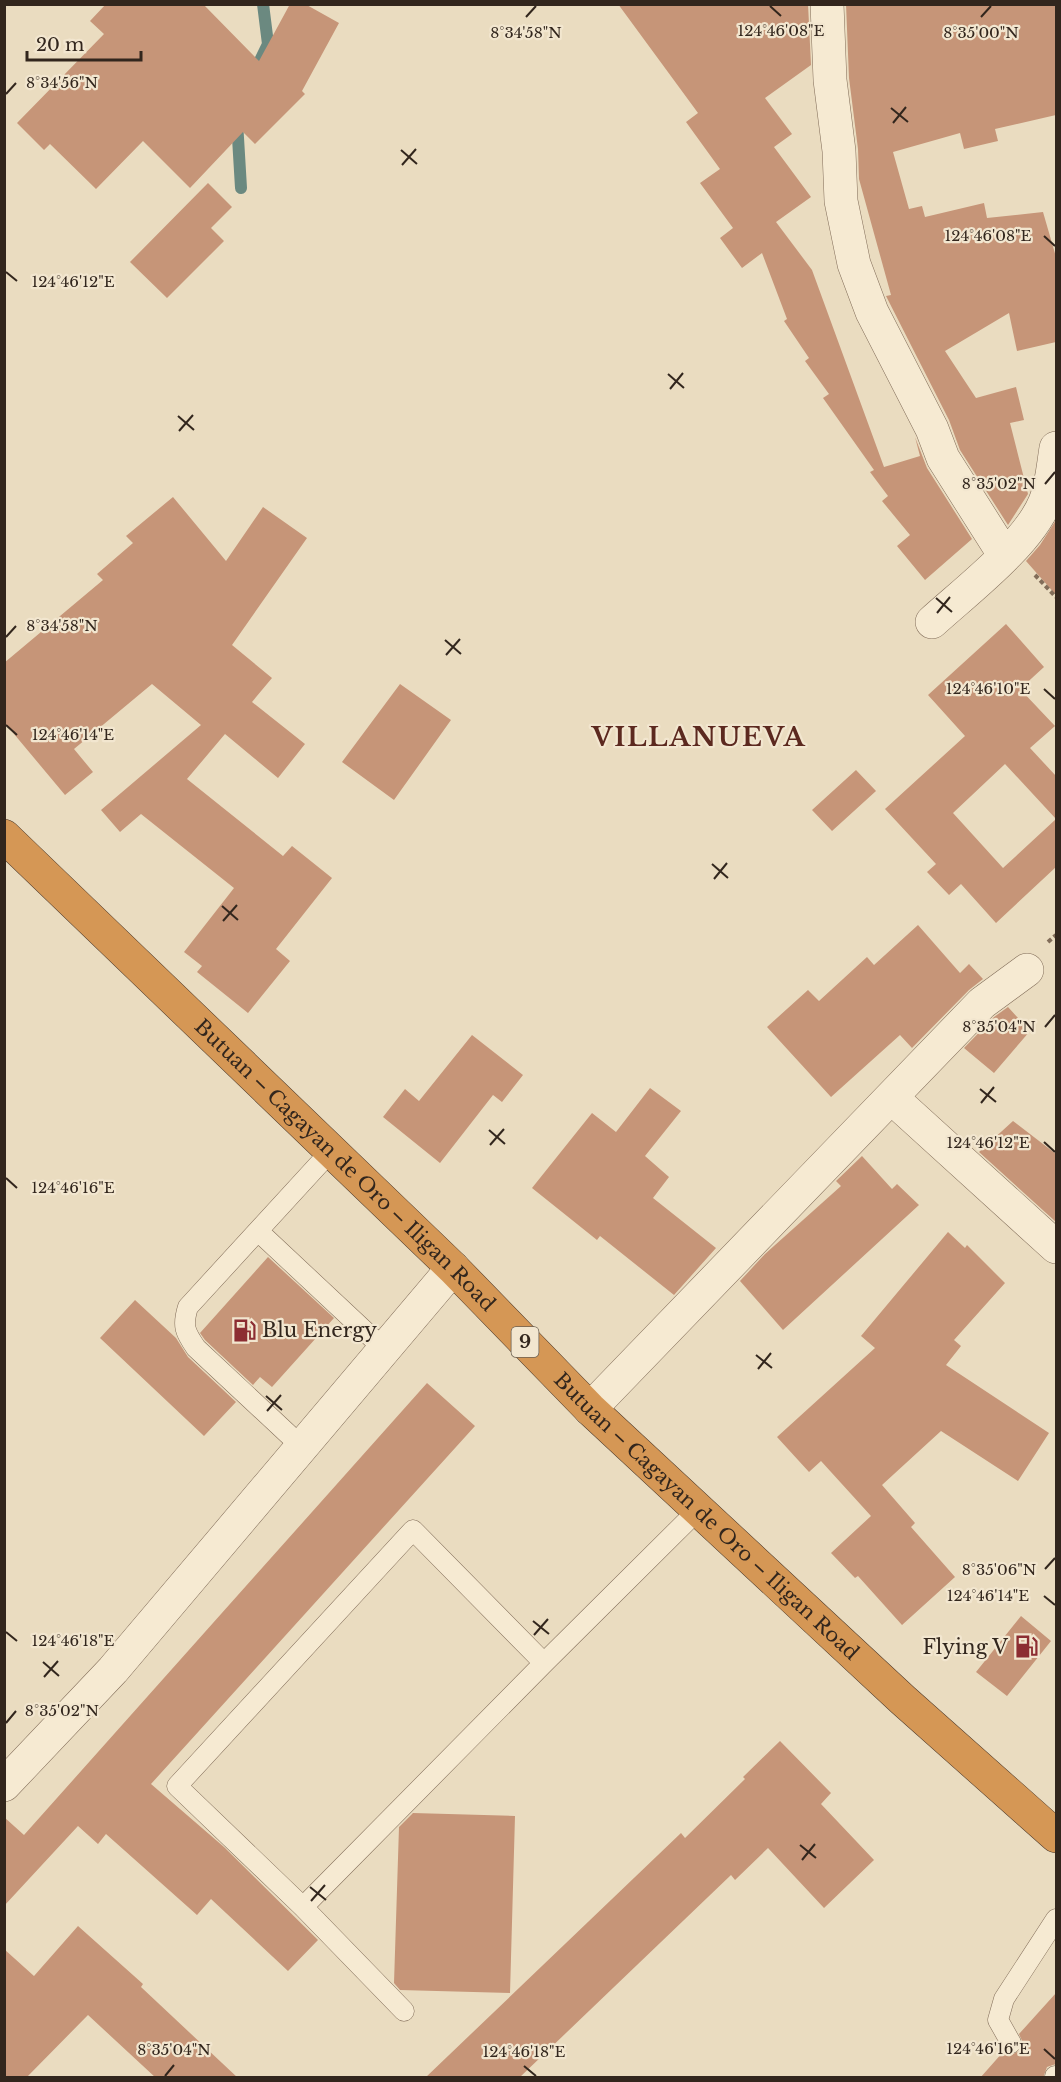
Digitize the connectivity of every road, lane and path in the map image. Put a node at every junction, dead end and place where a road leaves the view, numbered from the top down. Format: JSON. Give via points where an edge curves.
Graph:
{"nodes":[{"id":1,"x":826,"y":4,"type":"edge"},
{"id":2,"x":1056,"y":448,"type":"edge"},
{"id":3,"x":1005,"y":556,"type":"junction"},
{"id":4,"x":932,"y":622,"type":"dead end"},
{"id":5,"x":4,"y":836,"type":"edge"},
{"id":6,"x":1027,"y":970,"type":"dead end"},
{"id":7,"x":892,"y":1098,"type":"junction"},
{"id":8,"x":331,"y":1151,"type":"junction"},
{"id":9,"x":258,"y":1231,"type":"junction"},
{"id":10,"x":1056,"y":1247,"type":"edge"},
{"id":11,"x":453,"y":1268,"type":"junction"},
{"id":12,"x":384,"y":1349,"type":"junction"},
{"id":13,"x":590,"y":1409,"type":"junction"},
{"id":14,"x":302,"y":1447,"type":"junction"},
{"id":15,"x":698,"y":1510,"type":"junction"},
{"id":16,"x":544,"y":1663,"type":"junction"},
{"id":17,"x":4,"y":1785,"type":"edge"},
{"id":18,"x":1056,"y":1836,"type":"edge"},
{"id":19,"x":303,"y":1907,"type":"junction"},
{"id":20,"x":1056,"y":1919,"type":"edge"},
{"id":21,"x":404,"y":2011,"type":"dead end"},
{"id":22,"x":1011,"y":2043,"type":"dead end"}],
"edges":[{"from":1,"to":3,"type":"street","via":[[841,201],[854,264],[872,312],[943,458]]},
{"from":2,"to":3,"type":"street","via":[[1044,505]]},
{"from":3,"to":4,"type":"street"},
{"from":5,"to":8,"type":"highway","name":"Butuan – Cagayan de Oro – Iligan Road","number":"9"},
{"from":6,"to":7,"type":"street","via":[[982,1003]]},
{"from":7,"to":10,"type":"street"},
{"from":7,"to":13,"type":"street"},
{"from":8,"to":9,"type":"lane"},
{"from":8,"to":11,"type":"highway","name":"Butuan – Cagayan de Oro – Iligan Road","number":"9"},
{"from":9,"to":12,"type":"lane"},
{"from":9,"to":14,"type":"lane","via":[[189,1307],[184,1320],[186,1334],[215,1367]]},
{"from":11,"to":12,"type":"street"},
{"from":11,"to":13,"type":"highway","name":"Butuan – Cagayan de Oro – Iligan Road","number":"9"},
{"from":12,"to":14,"type":"street"},
{"from":13,"to":15,"type":"highway","name":"Butuan – Cagayan de Oro – Iligan Road","number":"9"},
{"from":14,"to":17,"type":"street","via":[[113,1670]]},
{"from":15,"to":16,"type":"lane"},
{"from":15,"to":18,"type":"highway","name":"Butuan – Cagayan de Oro – Iligan Road","number":"9"},
{"from":16,"to":19,"type":"lane"},
{"from":16,"to":19,"type":"lane","via":[[413,1530],[177,1786]]},
{"from":19,"to":21,"type":"lane"},
{"from":20,"to":22,"type":"lane","via":[[1004,1999],[998,2020]]}]}
